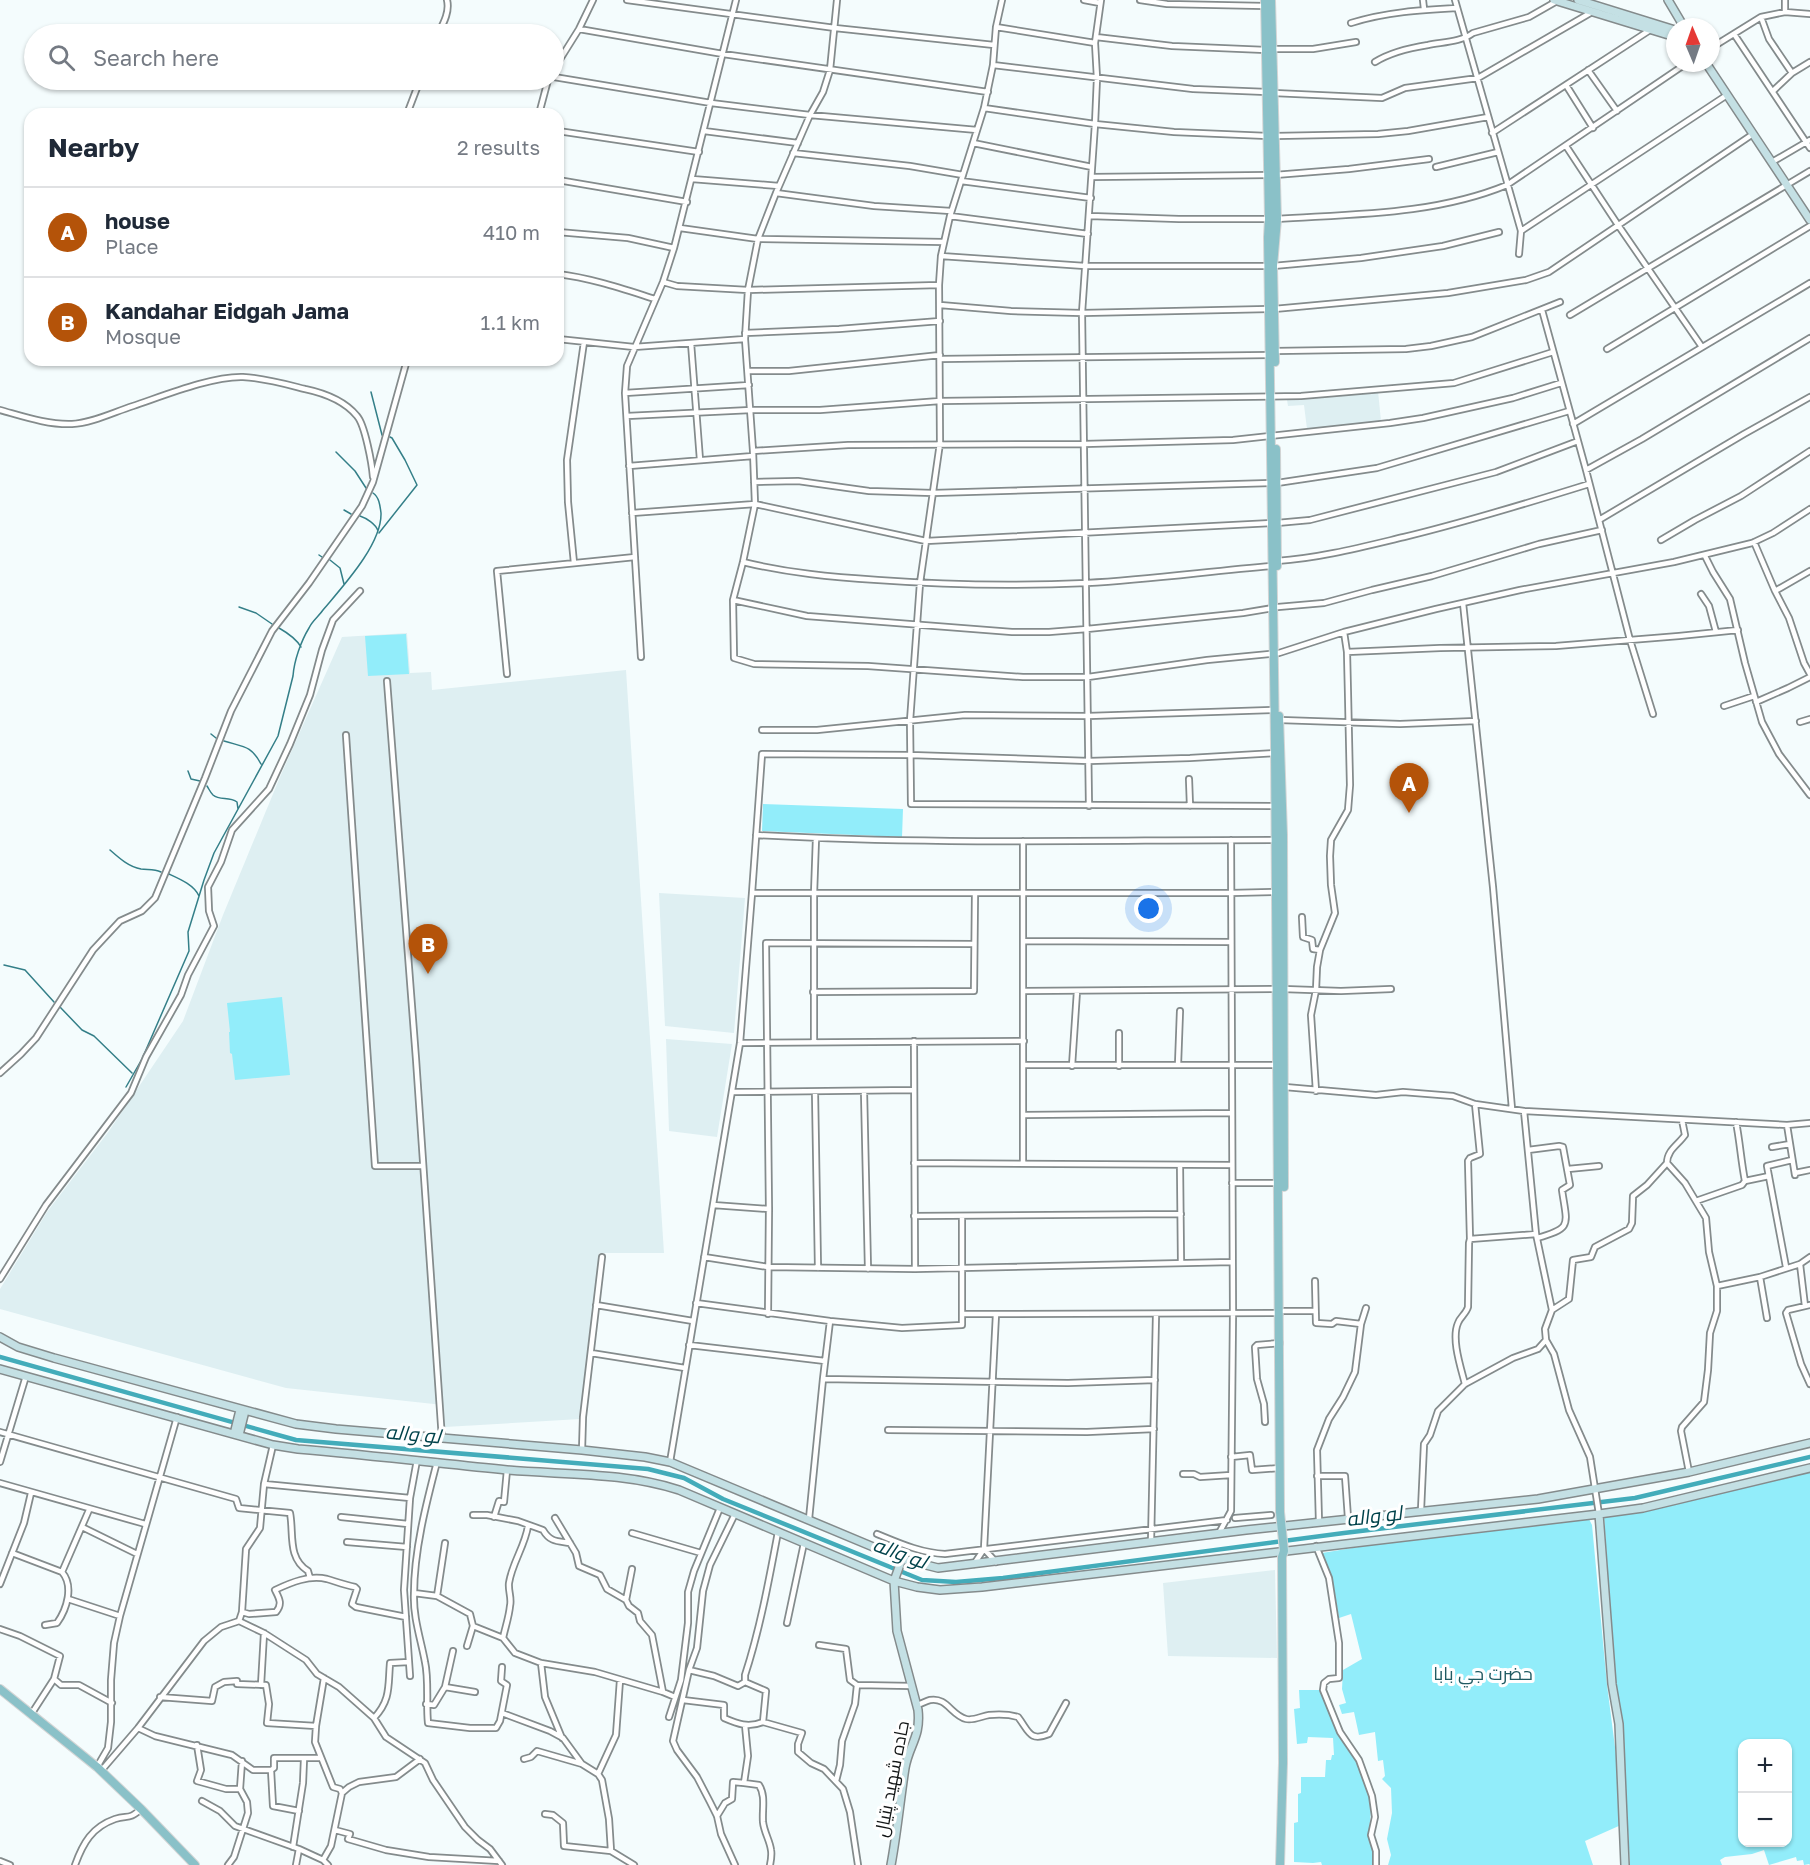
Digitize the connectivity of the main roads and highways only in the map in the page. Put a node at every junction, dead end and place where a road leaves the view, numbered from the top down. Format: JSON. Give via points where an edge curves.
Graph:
{"nodes":[{"id":1,"x":1267,"y":2,"type":"edge"},
{"id":2,"x":1276,"y":654,"type":"junction"},
{"id":3,"x":1279,"y":829,"type":"junction"},
{"id":4,"x":1280,"y":989,"type":"junction"},
{"id":5,"x":1281,"y":1183,"type":"junction"},
{"id":6,"x":1282,"y":1312,"type":"junction"},
{"id":7,"x":1281,"y":1527,"type":"junction"},
{"id":8,"x":1285,"y":1667,"type":"junction"},
{"id":9,"x":0,"y":1689,"type":"edge"},
{"id":10,"x":195,"y":1865,"type":"edge"},
{"id":11,"x":1280,"y":1865,"type":"edge"},
{"id":12,"x":1285,"y":1865,"type":"edge"}],
"edges":[{"from":1,"to":2,"type":"main road","via":[[1272,136]]},
{"from":2,"to":3,"type":"main road"},
{"from":2,"to":3,"type":"main road","via":[[1275,806]]},
{"from":3,"to":4,"type":"main road"},
{"from":3,"to":4,"type":"main road","via":[[1275,840]]},
{"from":4,"to":5,"type":"main road","via":[[1277,1065]]},
{"from":4,"to":5,"type":"main road","via":[[1285,1087]]},
{"from":5,"to":6,"type":"main road"},
{"from":6,"to":7,"type":"main road"},
{"from":6,"to":7,"type":"main road"},
{"from":7,"to":8,"type":"main road","via":[[1287,1560]]},
{"from":8,"to":11,"type":"main road"},
{"from":8,"to":12,"type":"main road"},
{"from":9,"to":10,"type":"main road","via":[[99,1769]]}]}
